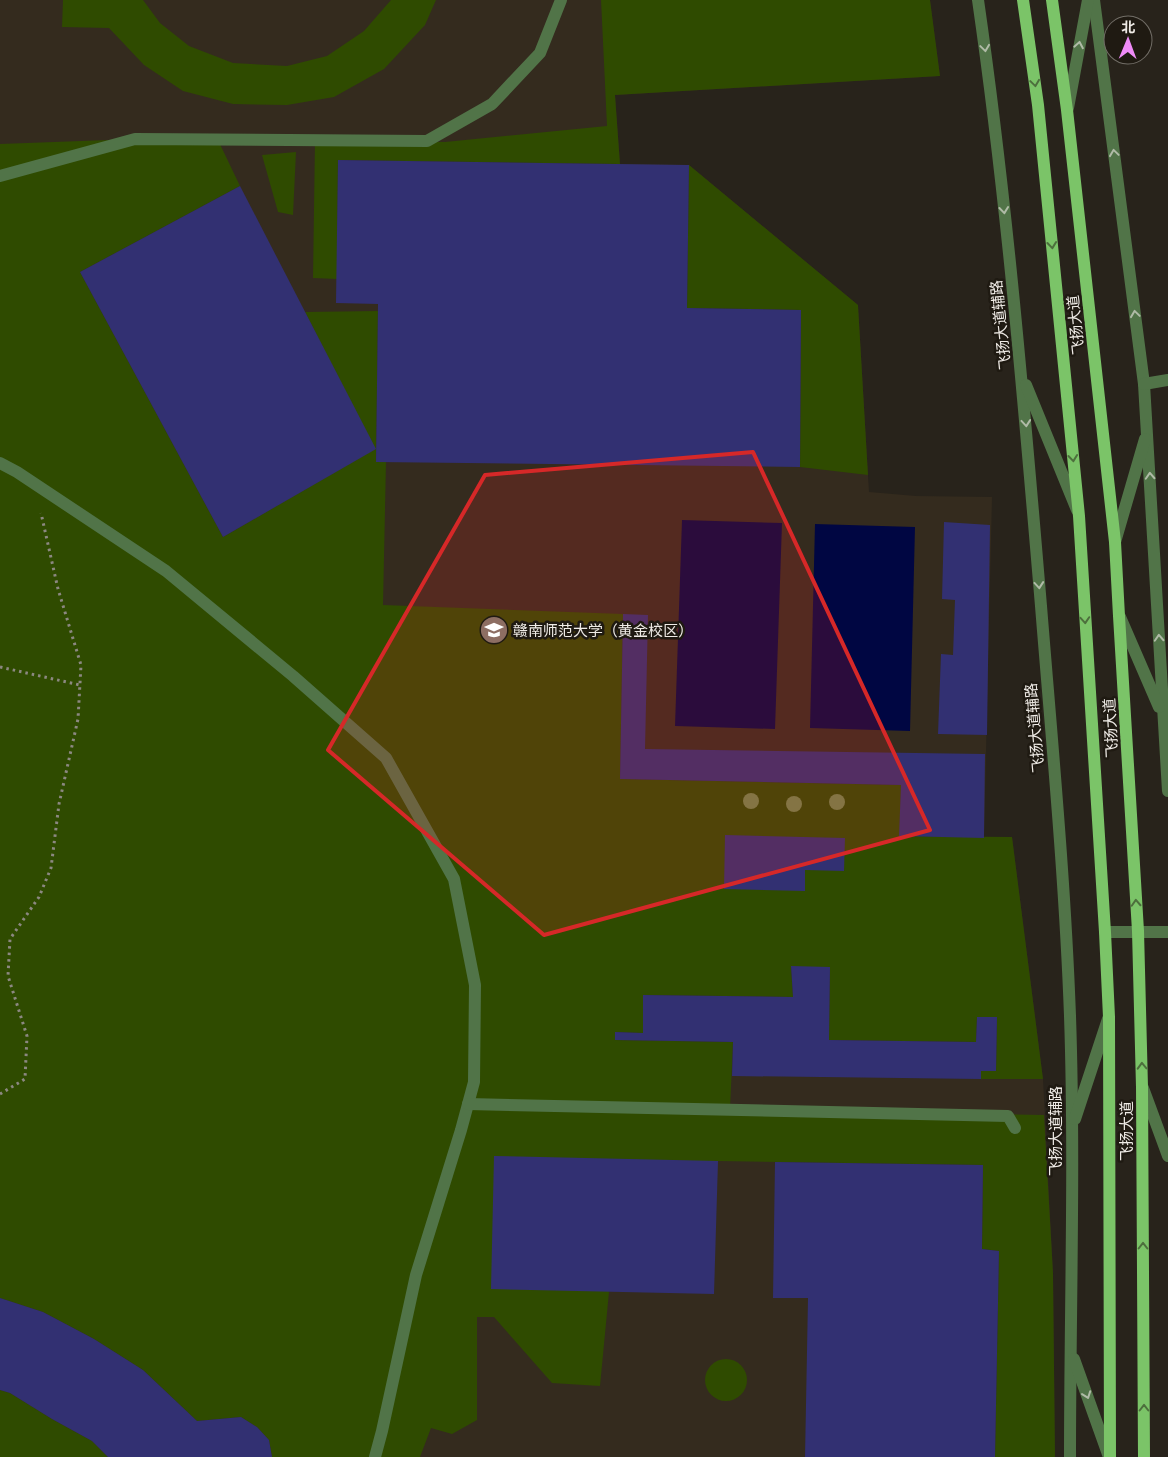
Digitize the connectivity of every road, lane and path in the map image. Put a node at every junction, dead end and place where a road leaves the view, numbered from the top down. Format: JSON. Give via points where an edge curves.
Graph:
{"nodes":[{"id":1,"x":561,"y":0,"type":"edge"},
{"id":2,"x":978,"y":0,"type":"edge"},
{"id":3,"x":1023,"y":0,"type":"edge"},
{"id":4,"x":1052,"y":0,"type":"edge"},
{"id":5,"x":1088,"y":0,"type":"edge"},
{"id":6,"x":1094,"y":0,"type":"edge"},
{"id":7,"x":1067,"y":110,"type":"junction"},
{"id":8,"x":0,"y":176,"type":"edge"},
{"id":9,"x":1022,"y":374,"type":"junction"},
{"id":10,"x":1168,"y":380,"type":"edge"},
{"id":11,"x":1144,"y":384,"type":"junction"},
{"id":12,"x":1148,"y":431,"type":"junction"},
{"id":13,"x":0,"y":462,"type":"edge"},
{"id":14,"x":34,"y":483,"type":"junction"},
{"id":15,"x":1079,"y":516,"type":"junction"},
{"id":16,"x":1115,"y":542,"type":"junction"},
{"id":17,"x":1120,"y":616,"type":"junction"},
{"id":18,"x":0,"y":667,"type":"edge"},
{"id":19,"x":80,"y":685,"type":"junction"},
{"id":20,"x":1163,"y":716,"type":"junction"},
{"id":21,"x":1167,"y":751,"type":"edge"},
{"id":22,"x":1168,"y":791,"type":"edge"},
{"id":23,"x":1138,"y":931,"type":"junction"},
{"id":24,"x":1105,"y":932,"type":"junction"},
{"id":25,"x":1168,"y":932,"type":"edge"},
{"id":26,"x":1109,"y":1017,"type":"junction"},
{"id":27,"x":1142,"y":1087,"type":"junction"},
{"id":28,"x":0,"y":1094,"type":"edge"},
{"id":29,"x":468,"y":1104,"type":"junction"},
{"id":30,"x":1015,"y":1128,"type":"dead end"},
{"id":31,"x":1072,"y":1129,"type":"junction"},
{"id":32,"x":1168,"y":1156,"type":"edge"},
{"id":33,"x":1070,"y":1349,"type":"junction"},
{"id":34,"x":375,"y":1457,"type":"edge"},
{"id":35,"x":1070,"y":1457,"type":"edge"},
{"id":36,"x":1109,"y":1457,"type":"edge"},
{"id":37,"x":1144,"y":1457,"type":"edge"}],
"edges":[{"from":1,"to":8,"type":"street","via":[[540,53],[492,104],[427,141],[135,139]]},
{"from":2,"to":9,"type":"street","name":"飞扬大道辅路","one_way":true},
{"from":3,"to":15,"type":"main road","name":"飞扬大道","one_way":true,"via":[[1038,105]]},
{"from":4,"to":7,"type":"main road","name":"飞扬大道"},
{"from":7,"to":5,"type":"street","one_way":true},
{"from":11,"to":6,"type":"street","one_way":true},
{"from":7,"to":16,"type":"main road","name":"飞扬大道"},
{"from":9,"to":15,"type":"street"},
{"from":9,"to":31,"type":"street","name":"飞扬大道辅路","one_way":true,"via":[[1060,848],[1070,1016]]},
{"from":10,"to":11,"type":"street"},
{"from":11,"to":12,"type":"street"},
{"from":12,"to":16,"type":"street"},
{"from":20,"to":12,"type":"street","one_way":true},
{"from":13,"to":14,"type":"street"},
{"from":14,"to":19,"type":"path","via":[[58,589],[81,665]]},
{"from":14,"to":29,"type":"street","via":[[166,571],[386,758],[454,879],[475,985],[474,1082]]},
{"from":15,"to":24,"type":"main road","name":"飞扬大道","one_way":true},
{"from":16,"to":17,"type":"main road","name":"飞扬大道"},
{"from":17,"to":20,"type":"street"},
{"from":23,"to":17,"type":"main road","name":"飞扬大道","one_way":true},
{"from":18,"to":19,"type":"path"},
{"from":19,"to":28,"type":"path","via":[[78,720],[59,804],[50,868],[39,897],[10,939],[8,976],[27,1036],[25,1079]]},
{"from":20,"to":21,"type":"street"},
{"from":21,"to":22,"type":"street"},
{"from":23,"to":24,"type":"street"},
{"from":23,"to":25,"type":"street"},
{"from":27,"to":23,"type":"main road","name":"飞扬大道","one_way":true},
{"from":24,"to":26,"type":"main road","name":"飞扬大道"},
{"from":26,"to":31,"type":"street"},
{"from":26,"to":36,"type":"main road","name":"飞扬大道"},
{"from":27,"to":32,"type":"street"},
{"from":37,"to":27,"type":"main road","name":"飞扬大道","one_way":true},
{"from":29,"to":30,"type":"street","via":[[1008,1116]]},
{"from":29,"to":34,"type":"street","via":[[416,1275]]},
{"from":31,"to":33,"type":"street","name":"飞扬大道辅路"},
{"from":33,"to":35,"type":"street","name":"飞扬大道辅路"},
{"from":33,"to":36,"type":"street","one_way":true}]}
